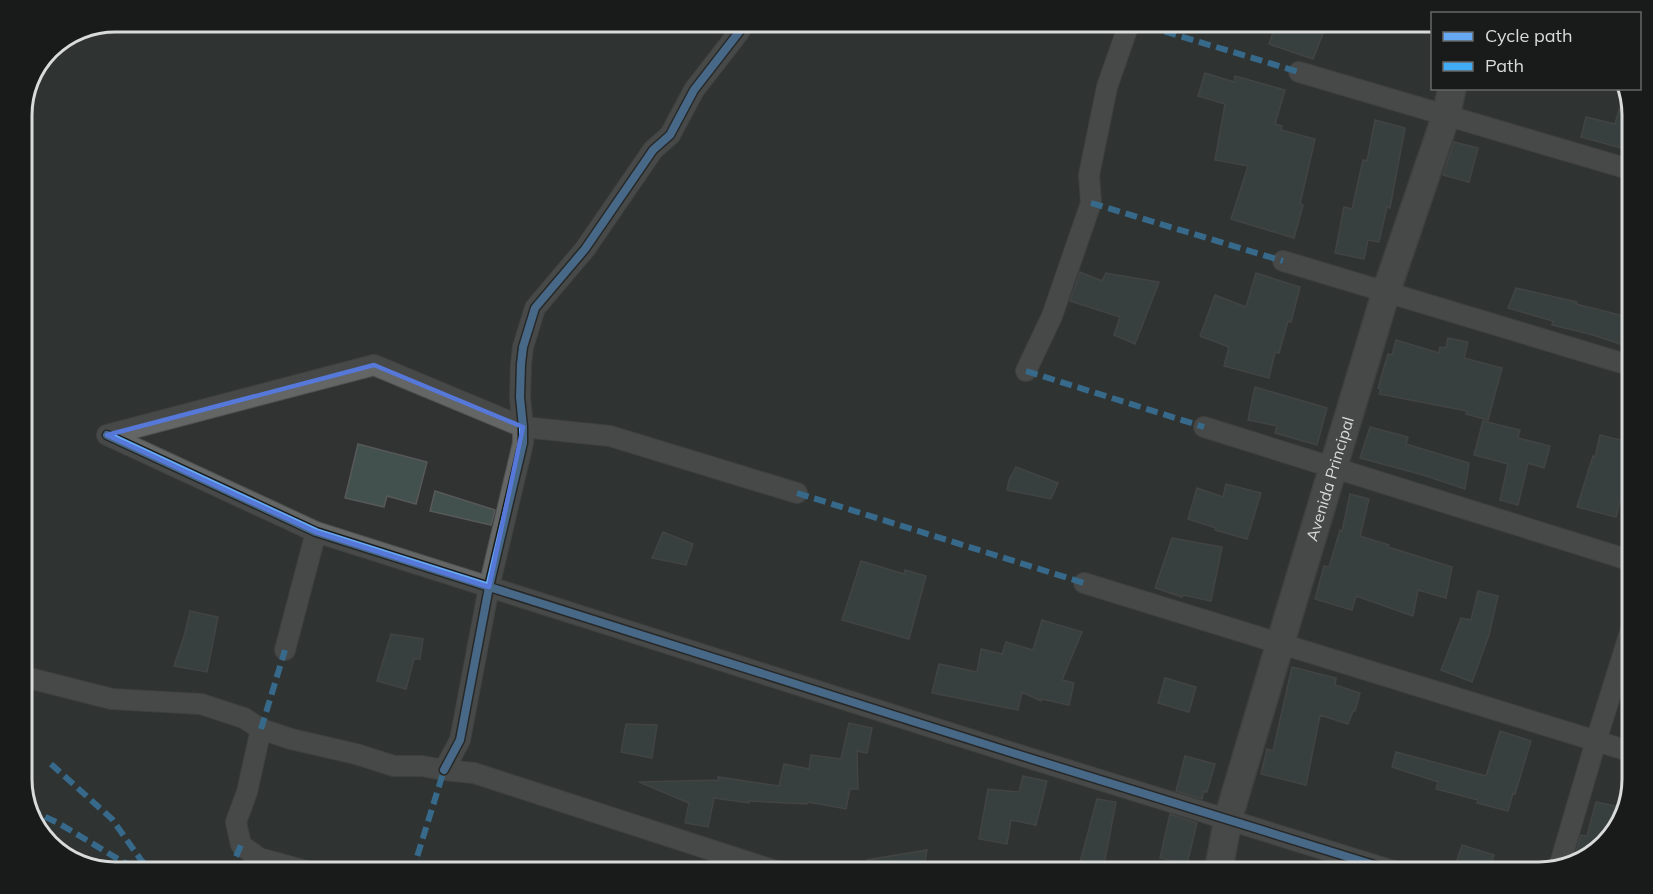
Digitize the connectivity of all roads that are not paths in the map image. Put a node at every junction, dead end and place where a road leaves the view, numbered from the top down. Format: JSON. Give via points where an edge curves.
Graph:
{"nodes":[{"id":1,"x":739,"y":32,"type":"edge"},
{"id":2,"x":1126,"y":32,"type":"edge"},
{"id":3,"x":1299,"y":72,"type":"dead end"},
{"id":4,"x":1452,"y":90,"type":"edge"},
{"id":5,"x":1446,"y":116,"type":"junction"},
{"id":6,"x":1621,"y":167,"type":"edge"},
{"id":7,"x":1283,"y":261,"type":"dead end"},
{"id":8,"x":1386,"y":292,"type":"junction"},
{"id":9,"x":1621,"y":363,"type":"edge"},
{"id":10,"x":1026,"y":371,"type":"dead end"},
{"id":11,"x":523,"y":427,"type":"junction"},
{"id":12,"x":1204,"y":427,"type":"dead end"},
{"id":13,"x":1333,"y":468,"type":"junction"},
{"id":14,"x":797,"y":493,"type":"dead end"},
{"id":15,"x":316,"y":532,"type":"junction"},
{"id":16,"x":1622,"y":558,"type":"edge"},
{"id":17,"x":1084,"y":583,"type":"dead end"},
{"id":18,"x":489,"y":587,"type":"junction"},
{"id":19,"x":1280,"y":644,"type":"junction"},
{"id":20,"x":285,"y":650,"type":"dead end"},
{"id":21,"x":1622,"y":659,"type":"edge"},
{"id":22,"x":32,"y":679,"type":"edge"},
{"id":23,"x":261,"y":729,"type":"junction"},
{"id":24,"x":1596,"y":741,"type":"junction"},
{"id":25,"x":1622,"y":749,"type":"edge"},
{"id":26,"x":444,"y":770,"type":"junction"},
{"id":27,"x":1228,"y":819,"type":"junction"},
{"id":28,"x":1561,"y":860,"type":"edge"},
{"id":29,"x":274,"y":862,"type":"edge"},
{"id":30,"x":748,"y":862,"type":"edge"},
{"id":31,"x":1220,"y":862,"type":"edge"},
{"id":32,"x":1365,"y":862,"type":"edge"}],
"edges":[{"from":1,"to":11,"type":"street","via":[[694,90],[670,135],[653,150],[585,249],[535,308],[522,347]]},
{"from":2,"to":10,"type":"street","via":[[1107,87],[1089,175],[1090,203],[1052,316]]},
{"from":3,"to":5,"type":"street"},
{"from":4,"to":5,"type":"street","name":"Avenida Principal"},
{"from":5,"to":6,"type":"street"},
{"from":5,"to":8,"type":"street","name":"Avenida Principal"},
{"from":7,"to":8,"type":"street"},
{"from":8,"to":9,"type":"street"},
{"from":8,"to":13,"type":"street","name":"Avenida Principal"},
{"from":11,"to":14,"type":"street","via":[[610,436]]},
{"from":11,"to":15,"type":"street","via":[[374,364],[107,435]]},
{"from":11,"to":18,"type":"street","via":[[523,443]]},
{"from":12,"to":13,"type":"street"},
{"from":13,"to":16,"type":"street"},
{"from":13,"to":19,"type":"street","name":"Avenida Principal"},
{"from":15,"to":18,"type":"street"},
{"from":15,"to":20,"type":"street"},
{"from":17,"to":19,"type":"street"},
{"from":18,"to":26,"type":"street","via":[[460,740]]},
{"from":18,"to":27,"type":"street"},
{"from":19,"to":24,"type":"street"},
{"from":19,"to":27,"type":"street","name":"Avenida Principal"},
{"from":21,"to":24,"type":"street"},
{"from":22,"to":23,"type":"street","via":[[112,699],[201,704],[244,718]]},
{"from":23,"to":26,"type":"street","via":[[394,765]]},
{"from":23,"to":29,"type":"street","via":[[236,822],[241,845],[259,858]]},
{"from":24,"to":25,"type":"street"},
{"from":24,"to":28,"type":"street"},
{"from":26,"to":30,"type":"street","via":[[474,773]]},
{"from":27,"to":31,"type":"street","name":"Avenida Principal"},
{"from":27,"to":32,"type":"street"}]}
